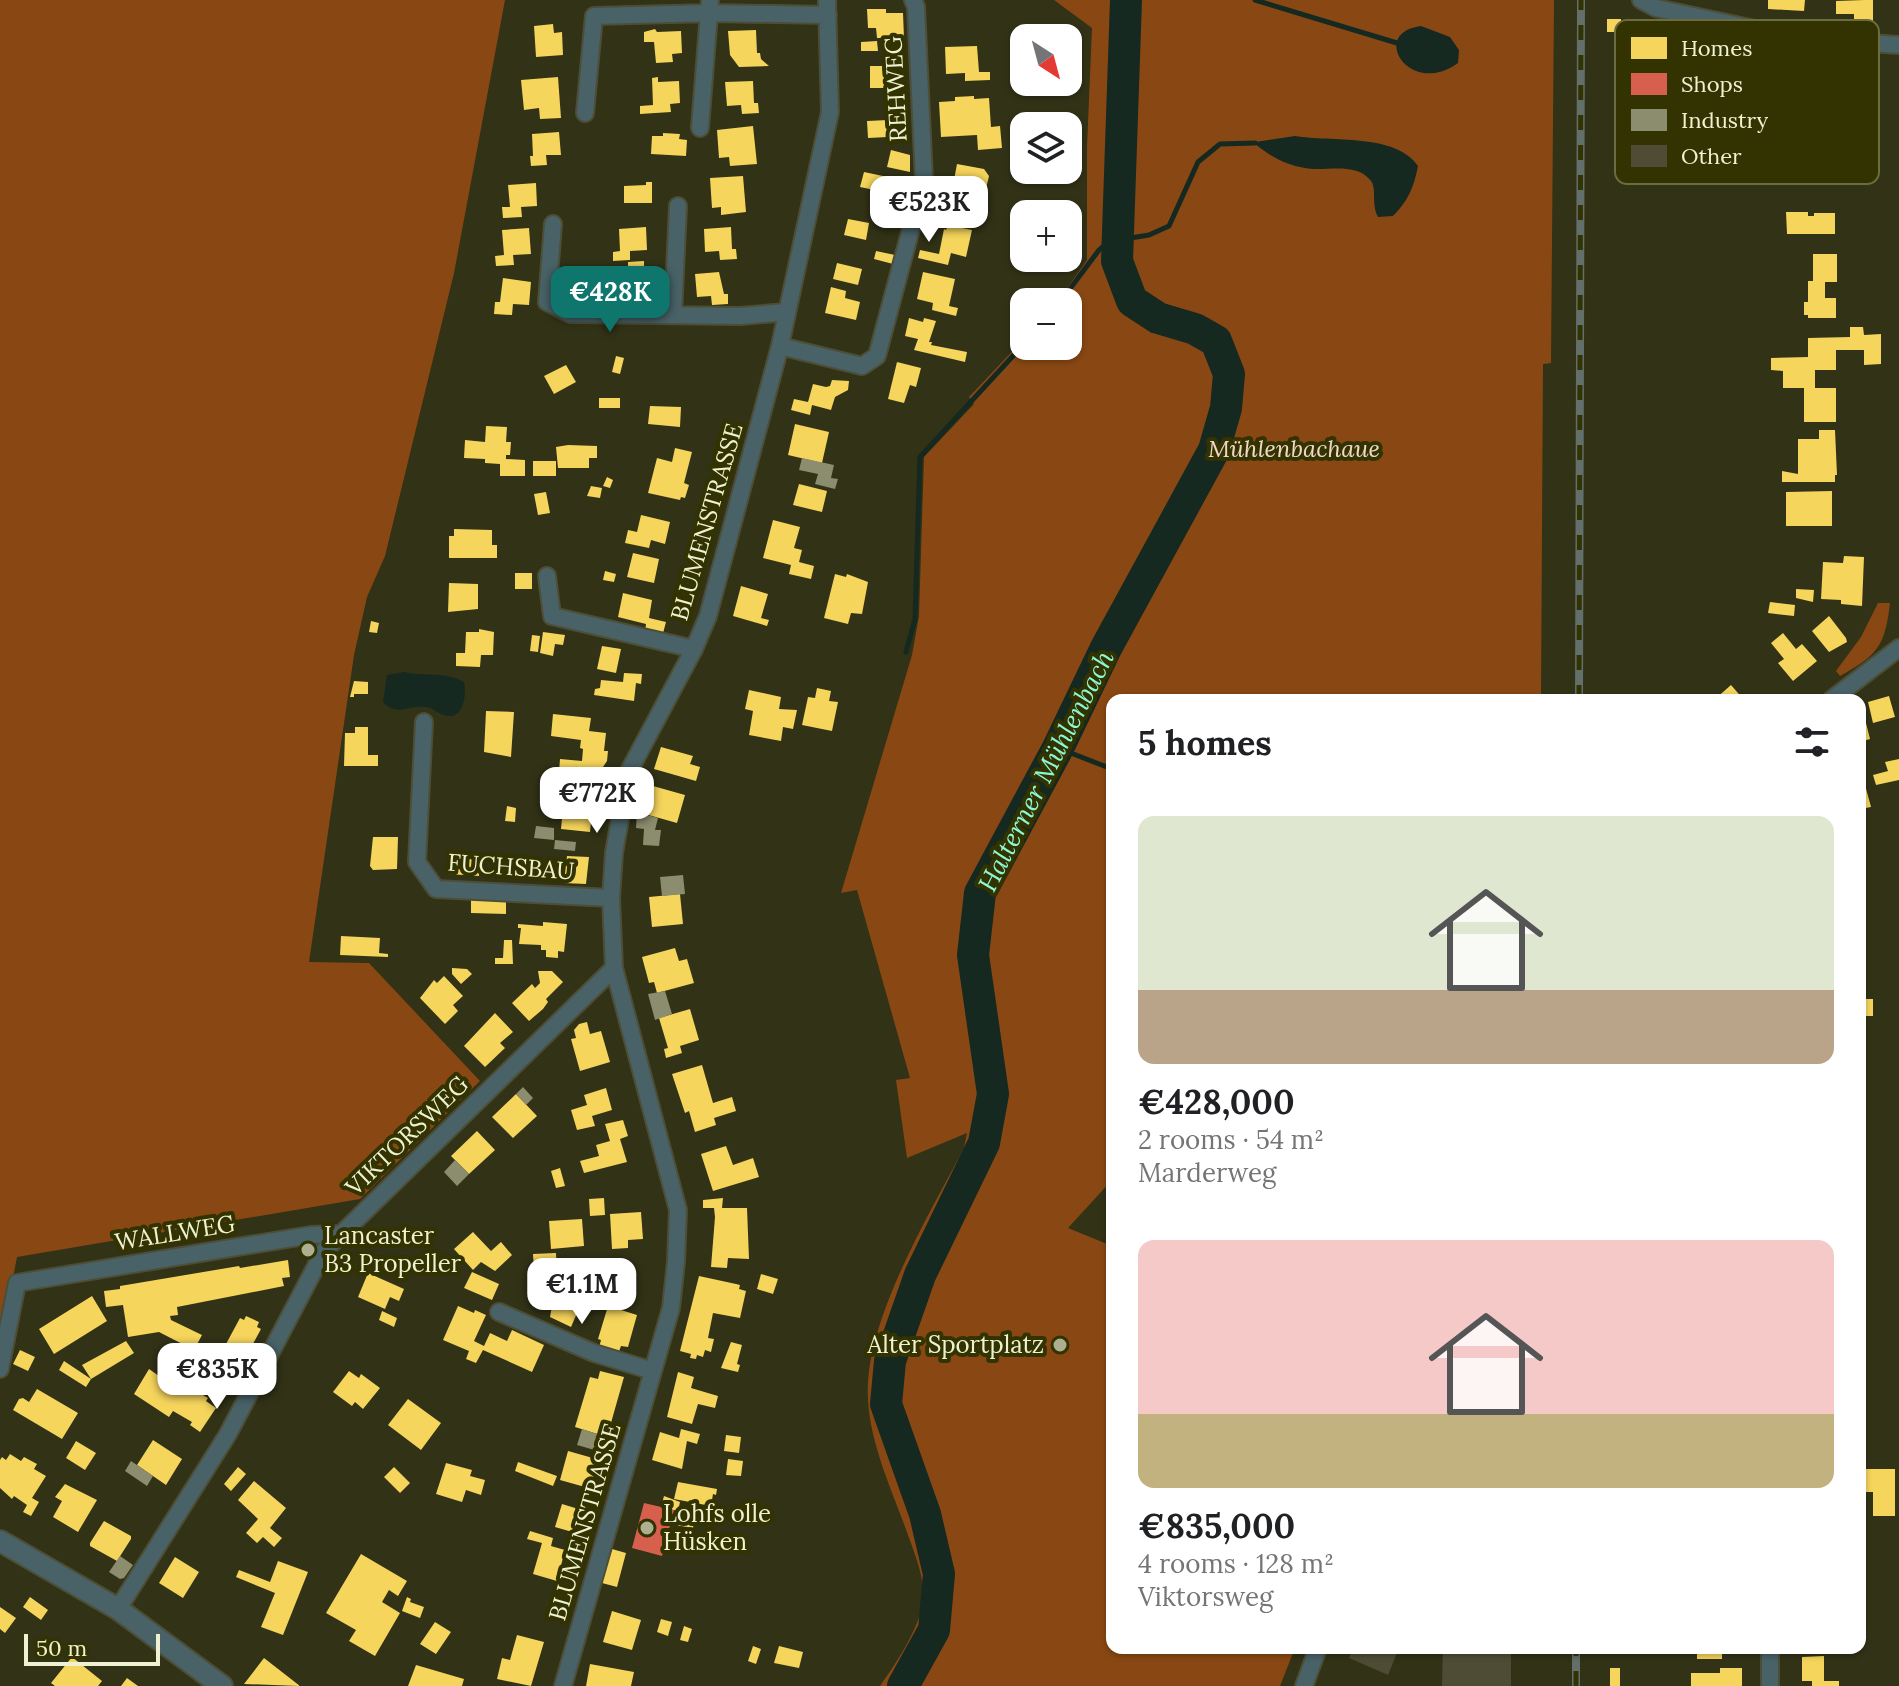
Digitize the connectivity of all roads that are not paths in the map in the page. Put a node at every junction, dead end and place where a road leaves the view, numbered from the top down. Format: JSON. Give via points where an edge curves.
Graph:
{"nodes":[{"id":1,"x":913,"y":0,"type":"edge"},
{"id":2,"x":1641,"y":0,"type":"edge"},
{"id":3,"x":711,"y":7,"type":"edge"},
{"id":4,"x":827,"y":8,"type":"edge"},
{"id":5,"x":1712,"y":20,"type":"edge"},
{"id":6,"x":1879,"y":44,"type":"edge"},
{"id":7,"x":1899,"y":45,"type":"edge"},
{"id":8,"x":585,"y":113,"type":"dead end"},
{"id":9,"x":700,"y":128,"type":"dead end"},
{"id":10,"x":678,"y":206,"type":"dead end"},
{"id":11,"x":553,"y":224,"type":"dead end"},
{"id":12,"x":787,"y":312,"type":"junction"},
{"id":13,"x":673,"y":315,"type":"junction"},
{"id":14,"x":780,"y":346,"type":"junction"},
{"id":15,"x":547,"y":576,"type":"dead end"},
{"id":16,"x":1899,"y":648,"type":"edge"},
{"id":17,"x":694,"y":649,"type":"junction"},
{"id":18,"x":1839,"y":694,"type":"edge"},
{"id":19,"x":424,"y":722,"type":"dead end"},
{"id":20,"x":611,"y":898,"type":"junction"},
{"id":21,"x":614,"y":968,"type":"junction"},
{"id":22,"x":340,"y":1234,"type":"junction"},
{"id":23,"x":499,"y":1312,"type":"dead end"},
{"id":24,"x":0,"y":1369,"type":"edge"},
{"id":25,"x":653,"y":1371,"type":"junction"},
{"id":26,"x":0,"y":1541,"type":"edge"},
{"id":27,"x":118,"y":1609,"type":"junction"},
{"id":28,"x":1316,"y":1654,"type":"edge"},
{"id":29,"x":1770,"y":1654,"type":"edge"},
{"id":30,"x":222,"y":1686,"type":"edge"},
{"id":31,"x":563,"y":1686,"type":"edge"},
{"id":32,"x":1304,"y":1686,"type":"edge"},
{"id":33,"x":1770,"y":1686,"type":"edge"}],
"edges":[{"from":1,"to":14,"type":"street","name":"REHWEG","via":[[924,180],[877,356],[862,366]]},
{"from":2,"to":5,"type":"street"},
{"from":3,"to":4,"type":"street"},
{"from":3,"to":8,"type":"street","via":[[594,16]]},
{"from":3,"to":9,"type":"street"},
{"from":4,"to":12,"type":"street","name":"BLUMENSTRASSE","via":[[830,112]]},
{"from":6,"to":7,"type":"street"},
{"from":10,"to":13,"type":"street"},
{"from":11,"to":13,"type":"street","via":[[547,302],[570,314]]},
{"from":12,"to":13,"type":"street"},
{"from":12,"to":14,"type":"street","name":"BLUMENSTRASSE"},
{"from":14,"to":17,"type":"street","name":"BLUMENSTRASSE","via":[[730,543]]},
{"from":15,"to":17,"type":"street","via":[[552,616]]},
{"from":16,"to":18,"type":"street"},
{"from":17,"to":20,"type":"street","name":"BLUMENSTRASSE","via":[[628,773]]},
{"from":19,"to":20,"type":"street","name":"FUCHSBAU","via":[[417,862],[436,889]]},
{"from":20,"to":21,"type":"street","name":"BLUMENSTRASSE"},
{"from":21,"to":22,"type":"street","name":"VIKTORSWEG"},
{"from":21,"to":25,"type":"street","name":"BLUMENSTRASSE","via":[[678,1210],[671,1308]]},
{"from":22,"to":24,"type":"street","name":"WALLWEG","via":[[17,1283]]},
{"from":22,"to":27,"type":"street","name":"VIKTORSWEG","via":[[324,1251],[228,1434]]},
{"from":23,"to":25,"type":"street","via":[[594,1353]]},
{"from":25,"to":31,"type":"street","name":"BLUMENSTRASSE"},
{"from":26,"to":27,"type":"street"},
{"from":27,"to":30,"type":"street"},
{"from":28,"to":32,"type":"street"},
{"from":29,"to":33,"type":"street"}]}
